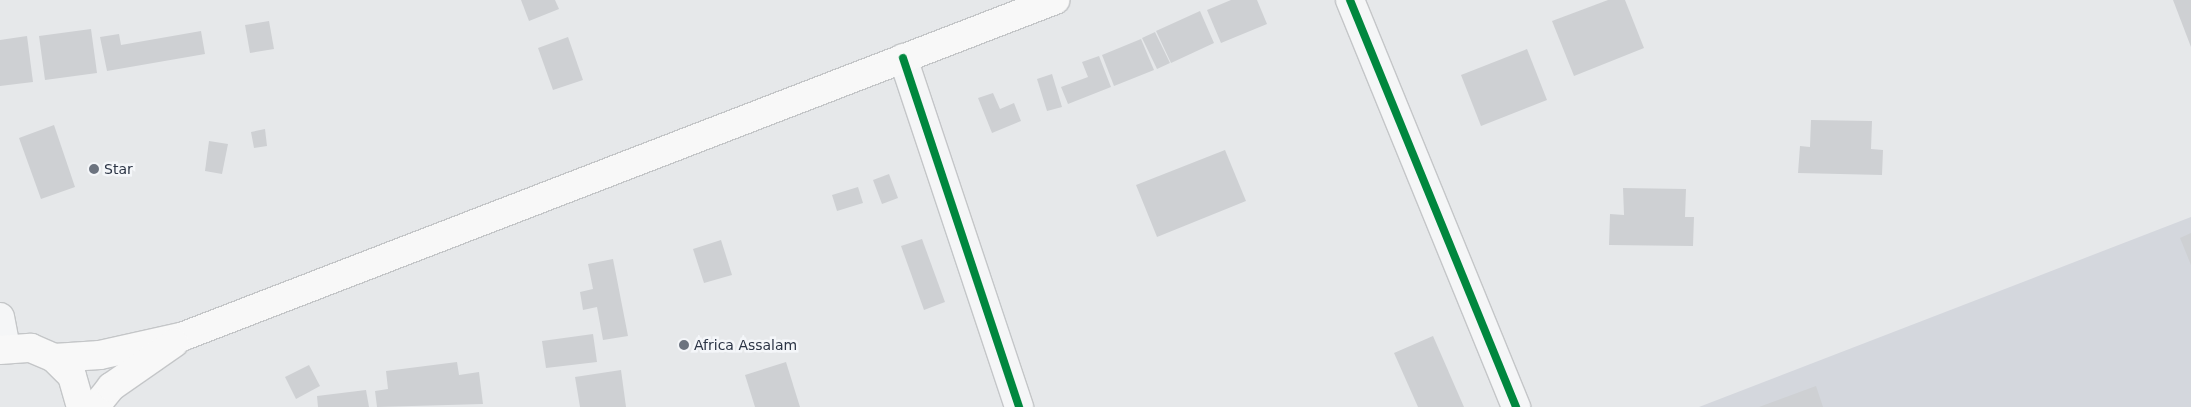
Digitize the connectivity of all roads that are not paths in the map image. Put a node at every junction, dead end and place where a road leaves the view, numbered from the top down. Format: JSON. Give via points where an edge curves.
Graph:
{"nodes":[{"id":1,"x":1055,"y":0,"type":"edge"},
{"id":2,"x":1350,"y":0,"type":"edge"},
{"id":3,"x":903,"y":58,"type":"junction"},
{"id":4,"x":0,"y":316,"type":"edge"},
{"id":5,"x":184,"y":336,"type":"junction"},
{"id":6,"x":3,"y":349,"type":"edge"},
{"id":7,"x":54,"y":358,"type":"junction"},
{"id":8,"x":81,"y":407,"type":"edge"},
{"id":9,"x":95,"y":407,"type":"edge"},
{"id":10,"x":1019,"y":407,"type":"edge"},
{"id":11,"x":1516,"y":407,"type":"edge"}],
"edges":[{"from":1,"to":3,"type":"main road"},
{"from":2,"to":11,"type":"street"},
{"from":3,"to":5,"type":"main road"},
{"from":3,"to":10,"type":"street"},
{"from":4,"to":6,"type":"street"},
{"from":5,"to":7,"type":"main road","via":[[100,355]]},
{"from":5,"to":9,"type":"main road","via":[[111,387]]},
{"from":6,"to":7,"type":"main road","via":[[31,348]]},
{"from":7,"to":8,"type":"main road","via":[[72,376]]}]}
